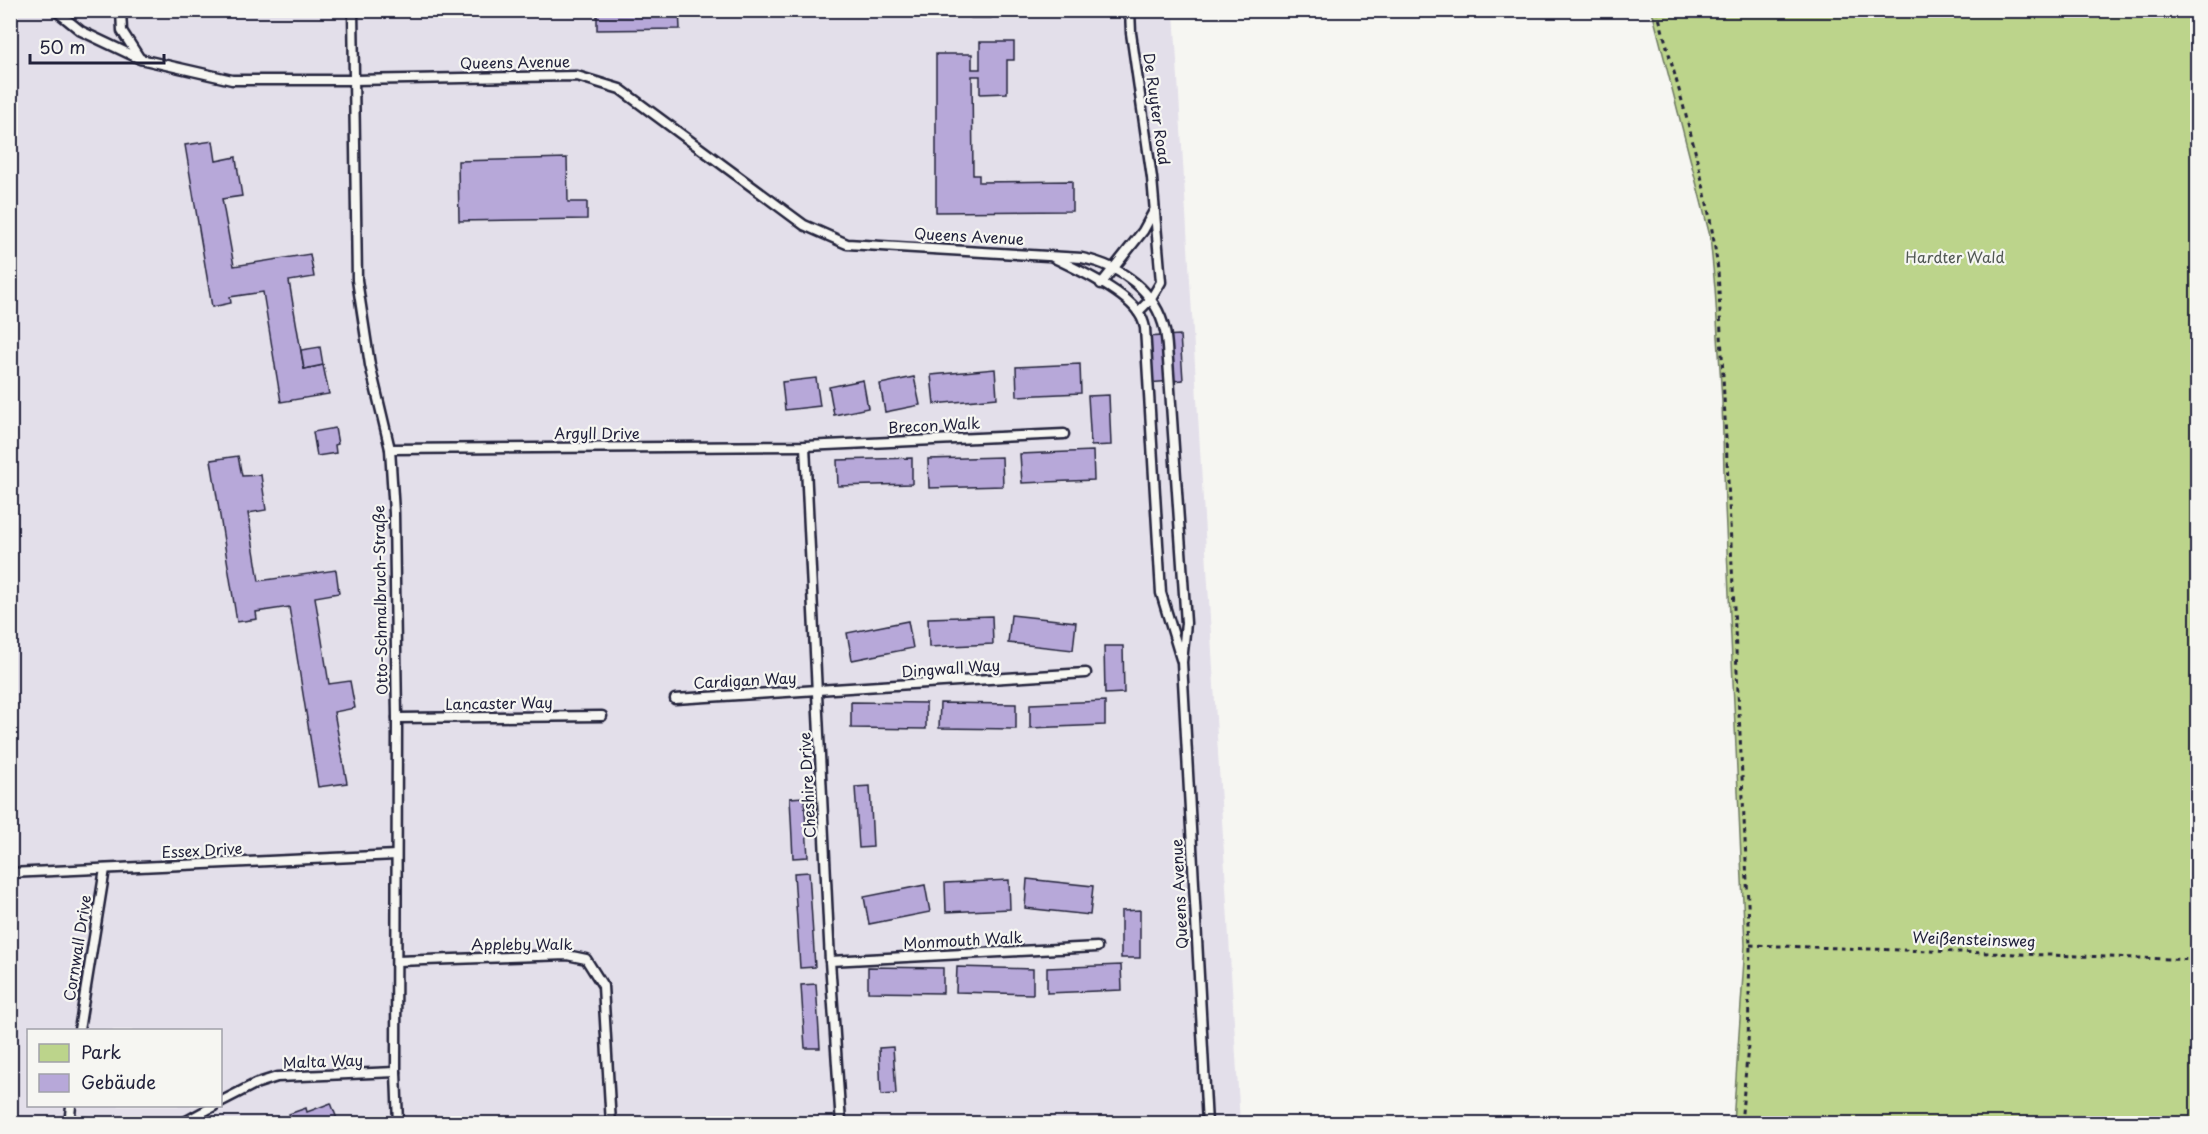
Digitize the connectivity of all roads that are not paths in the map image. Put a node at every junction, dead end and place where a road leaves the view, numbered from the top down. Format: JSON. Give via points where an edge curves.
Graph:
{"nodes":[{"id":1,"x":55,"y":10,"type":"edge"},
{"id":2,"x":121,"y":10,"type":"edge"},
{"id":3,"x":353,"y":10,"type":"edge"},
{"id":4,"x":1130,"y":10,"type":"edge"},
{"id":5,"x":140,"y":59,"type":"junction"},
{"id":6,"x":353,"y":80,"type":"junction"},
{"id":7,"x":1154,"y":211,"type":"junction"},
{"id":8,"x":1049,"y":255,"type":"junction"},
{"id":9,"x":1114,"y":268,"type":"junction"},
{"id":10,"x":1101,"y":284,"type":"junction"},
{"id":11,"x":1151,"y":299,"type":"junction"},
{"id":12,"x":1137,"y":312,"type":"junction"},
{"id":13,"x":1064,"y":434,"type":"dead end"},
{"id":14,"x":805,"y":446,"type":"junction"},
{"id":15,"x":390,"y":448,"type":"junction"},
{"id":16,"x":1182,"y":662,"type":"junction"},
{"id":17,"x":1086,"y":673,"type":"dead end"},
{"id":18,"x":817,"y":691,"type":"junction"},
{"id":19,"x":675,"y":699,"type":"dead end"},
{"id":20,"x":602,"y":716,"type":"dead end"},
{"id":21,"x":396,"y":718,"type":"junction"},
{"id":22,"x":396,"y":855,"type":"junction"},
{"id":23,"x":105,"y":869,"type":"junction"},
{"id":24,"x":10,"y":873,"type":"edge"},
{"id":25,"x":1097,"y":947,"type":"dead end"},
{"id":26,"x":397,"y":961,"type":"junction"},
{"id":27,"x":830,"y":961,"type":"junction"},
{"id":28,"x":79,"y":1029,"type":"edge"},
{"id":29,"x":396,"y":1072,"type":"junction"},
{"id":30,"x":222,"y":1101,"type":"edge"},
{"id":31,"x":71,"y":1107,"type":"edge"},
{"id":32,"x":212,"y":1107,"type":"edge"},
{"id":33,"x":69,"y":1124,"type":"edge"},
{"id":34,"x":181,"y":1124,"type":"edge"},
{"id":35,"x":398,"y":1124,"type":"edge"},
{"id":36,"x":611,"y":1124,"type":"edge"},
{"id":37,"x":841,"y":1124,"type":"edge"},
{"id":38,"x":1207,"y":1124,"type":"edge"}],
"edges":[{"from":1,"to":5,"type":"lane","name":"Queens Avenue","via":[[81,31]]},
{"from":2,"to":5,"type":"lane","via":[[122,31]]},
{"from":3,"to":6,"type":"lane","name":"Otto-Schmalbruch-Straße"},
{"from":4,"to":7,"type":"lane","name":"De Ruyter Road"},
{"from":5,"to":6,"type":"lane","name":"Queens Avenue","via":[[232,80]]},
{"from":6,"to":8,"type":"lane","name":"Queens Avenue","via":[[577,76],[620,89],[804,225],[847,244]]},
{"from":6,"to":15,"type":"lane","name":"Otto-Schmalbruch-Straße","via":[[357,280],[370,365]]},
{"from":7,"to":9,"type":"lane"},
{"from":7,"to":11,"type":"lane","name":"De Ruyter Road","via":[[1161,282]]},
{"from":8,"to":9,"type":"lane","name":"Queens Avenue","via":[[1100,261]]},
{"from":8,"to":10,"type":"lane","name":"Queens Avenue"},
{"from":9,"to":10,"type":"lane"},
{"from":9,"to":11,"type":"lane","name":"Queens Avenue"},
{"from":10,"to":12,"type":"lane","name":"Queens Avenue","via":[[1128,301]]},
{"from":11,"to":12,"type":"lane","name":"De Ruyter Road"},
{"from":11,"to":16,"type":"lane","name":"Queens Avenue","via":[[1165,332],[1168,360],[1186,623]]},
{"from":12,"to":16,"type":"lane","name":"Queens Avenue","via":[[1145,328],[1161,593]]},
{"from":13,"to":14,"type":"lane","name":"Brecon Walk"},
{"from":14,"to":15,"type":"lane","name":"Argyll Drive"},
{"from":14,"to":18,"type":"lane","name":"Cheshire Drive"},
{"from":15,"to":21,"type":"lane","name":"Otto-Schmalbruch-Straße"},
{"from":16,"to":38,"type":"lane","name":"Queens Avenue"},
{"from":17,"to":18,"type":"lane","name":"Dingwall Way"},
{"from":18,"to":19,"type":"lane","name":"Cardigan Way"},
{"from":18,"to":27,"type":"lane","name":"Cheshire Drive"},
{"from":20,"to":21,"type":"lane","name":"Lancaster Way"},
{"from":21,"to":22,"type":"lane","name":"Otto-Schmalbruch-Straße"},
{"from":22,"to":23,"type":"lane","name":"Essex Drive"},
{"from":22,"to":26,"type":"lane","name":"Otto-Schmalbruch-Straße"},
{"from":23,"to":24,"type":"lane","name":"Essex Drive"},
{"from":23,"to":28,"type":"lane","name":"Cornwall Drive"},
{"from":25,"to":27,"type":"lane","name":"Monmouth Walk"},
{"from":26,"to":29,"type":"lane","name":"Otto-Schmalbruch-Straße"},
{"from":26,"to":36,"type":"lane","name":"Appleby Walk","via":[[567,955],[586,959],[603,986]]},
{"from":27,"to":37,"type":"lane","name":"Cheshire Drive"},
{"from":29,"to":30,"type":"lane","name":"Malta Way","via":[[277,1077]]},
{"from":29,"to":35,"type":"lane","name":"Otto-Schmalbruch-Straße"},
{"from":31,"to":33,"type":"lane"},
{"from":32,"to":34,"type":"lane"}]}
